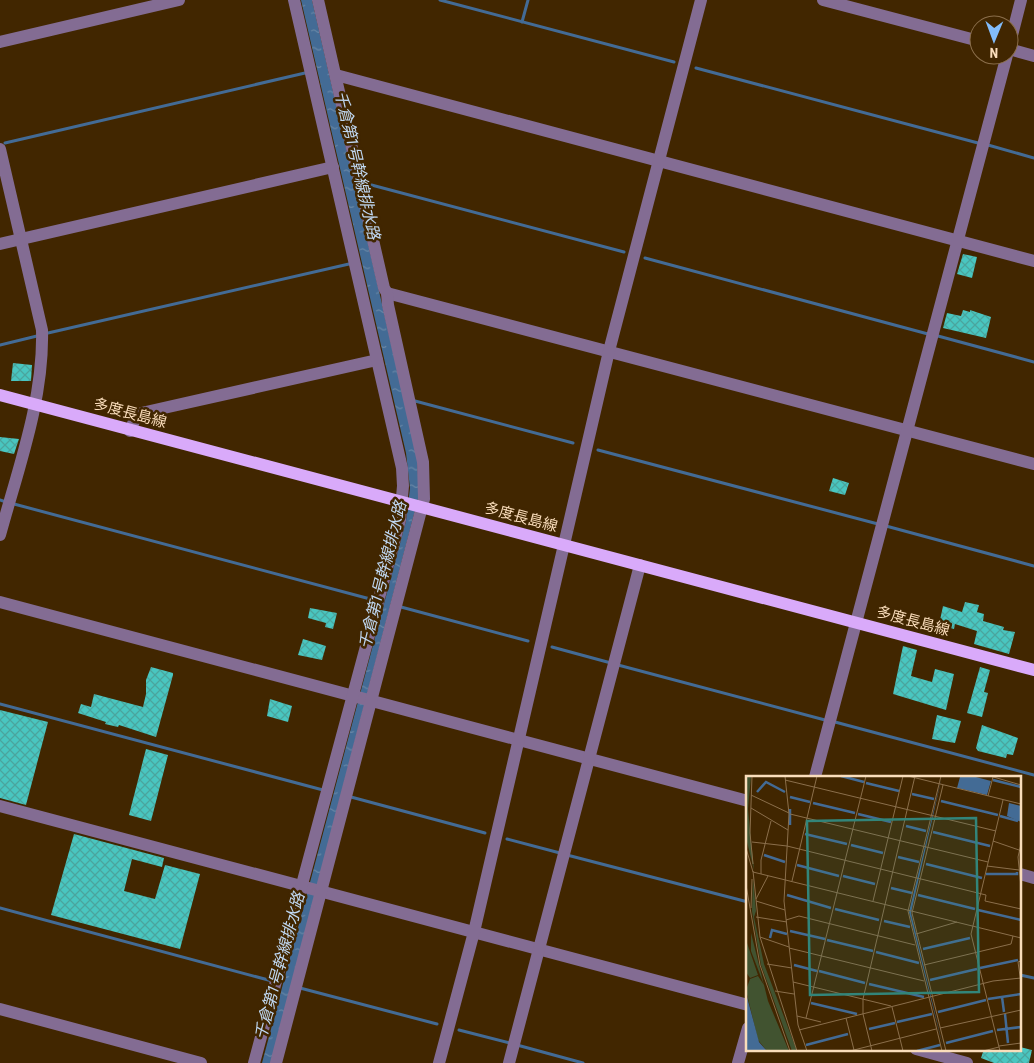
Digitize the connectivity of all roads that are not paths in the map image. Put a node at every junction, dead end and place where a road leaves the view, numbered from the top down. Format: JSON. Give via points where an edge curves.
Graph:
{"nodes":[{"id":1,"x":179,"y":0,"type":"edge"},
{"id":2,"x":294,"y":0,"type":"edge"},
{"id":3,"x":318,"y":0,"type":"edge"},
{"id":4,"x":701,"y":0,"type":"edge"},
{"id":5,"x":823,"y":0,"type":"edge"},
{"id":6,"x":1021,"y":0,"type":"edge"},
{"id":7,"x":1017,"y":15,"type":"edge"},
{"id":8,"x":969,"y":38,"type":"edge"},
{"id":9,"x":0,"y":42,"type":"edge"},
{"id":10,"x":1019,"y":51,"type":"edge"},
{"id":11,"x":1034,"y":56,"type":"edge"},
{"id":12,"x":1004,"y":65,"type":"edge"},
{"id":13,"x":336,"y":75,"type":"junction"},
{"id":14,"x":0,"y":149,"type":"edge"},
{"id":15,"x":659,"y":160,"type":"junction"},
{"id":16,"x":333,"y":167,"type":"junction"},
{"id":17,"x":21,"y":240,"type":"junction"},
{"id":18,"x":958,"y":240,"type":"junction"},
{"id":19,"x":0,"y":244,"type":"edge"},
{"id":20,"x":1034,"y":261,"type":"edge"},
{"id":21,"x":387,"y":293,"type":"junction"},
{"id":22,"x":609,"y":351,"type":"junction"},
{"id":23,"x":377,"y":360,"type":"junction"},
{"id":24,"x":0,"y":395,"type":"edge"},
{"id":25,"x":35,"y":404,"type":"junction"},
{"id":26,"x":906,"y":430,"type":"junction"},
{"id":27,"x":130,"y":431,"type":"junction"},
{"id":28,"x":1034,"y":464,"type":"edge"},
{"id":29,"x":403,"y":503,"type":"junction"},
{"id":30,"x":422,"y":507,"type":"junction"},
{"id":31,"x":0,"y":535,"type":"edge"},
{"id":32,"x":564,"y":545,"type":"junction"},
{"id":33,"x":640,"y":565,"type":"junction"},
{"id":34,"x":0,"y":602,"type":"edge"},
{"id":35,"x":856,"y":623,"type":"junction"},
{"id":36,"x":1034,"y":670,"type":"edge"},
{"id":37,"x":355,"y":696,"type":"junction"},
{"id":38,"x":371,"y":700,"type":"junction"},
{"id":39,"x":518,"y":739,"type":"junction"},
{"id":40,"x":589,"y":758,"type":"junction"},
{"id":41,"x":815,"y":776,"type":"edge"},
{"id":42,"x":746,"y":800,"type":"edge"},
{"id":43,"x":0,"y":806,"type":"edge"},
{"id":44,"x":304,"y":886,"type":"junction"},
{"id":45,"x":320,"y":891,"type":"junction"},
{"id":46,"x":474,"y":932,"type":"junction"},
{"id":47,"x":539,"y":949,"type":"junction"},
{"id":48,"x":746,"y":1003,"type":"edge"},
{"id":49,"x":0,"y":1009,"type":"edge"},
{"id":50,"x":746,"y":1035,"type":"edge"},
{"id":51,"x":920,"y":1050,"type":"edge"},
{"id":52,"x":201,"y":1063,"type":"edge"},
{"id":53,"x":254,"y":1063,"type":"edge"},
{"id":54,"x":276,"y":1063,"type":"edge"},
{"id":55,"x":439,"y":1063,"type":"edge"},
{"id":56,"x":509,"y":1063,"type":"edge"},
{"id":57,"x":738,"y":1063,"type":"edge"},
{"id":58,"x":968,"y":1063,"type":"edge"}],
"edges":[{"from":1,"to":9,"type":"street"},
{"from":2,"to":16,"type":"street"},
{"from":3,"to":13,"type":"street"},
{"from":4,"to":15,"type":"street"},
{"from":5,"to":8,"type":"street"},
{"from":6,"to":7,"type":"street"},
{"from":10,"to":11,"type":"street"},
{"from":12,"to":18,"type":"street"},
{"from":13,"to":15,"type":"street"},
{"from":13,"to":21,"type":"street"},
{"from":14,"to":17,"type":"street"},
{"from":15,"to":18,"type":"street"},
{"from":15,"to":22,"type":"street"},
{"from":16,"to":17,"type":"street"},
{"from":16,"to":23,"type":"street"},
{"from":17,"to":19,"type":"street"},
{"from":17,"to":25,"type":"street","via":[[42,330],[43,353]]},
{"from":18,"to":20,"type":"street"},
{"from":18,"to":26,"type":"street"},
{"from":21,"to":22,"type":"street"},
{"from":21,"to":30,"type":"street","via":[[422,462]]},
{"from":22,"to":26,"type":"street"},
{"from":22,"to":32,"type":"street"},
{"from":23,"to":27,"type":"street","via":[[137,414]]},
{"from":23,"to":29,"type":"street","via":[[402,468]]},
{"from":24,"to":25,"type":"main road","name":"多度長島線"},
{"from":25,"to":27,"type":"main road","name":"多度長島線"},
{"from":25,"to":31,"type":"street"},
{"from":26,"to":28,"type":"street"},
{"from":26,"to":35,"type":"street"},
{"from":27,"to":29,"type":"main road","name":"多度長島線"},
{"from":29,"to":30,"type":"main road","name":"多度長島線"},
{"from":29,"to":37,"type":"street"},
{"from":30,"to":32,"type":"main road","name":"多度長島線"},
{"from":30,"to":38,"type":"street"},
{"from":32,"to":33,"type":"main road","name":"多度長島線"},
{"from":32,"to":39,"type":"street"},
{"from":33,"to":35,"type":"main road","name":"多度長島線"},
{"from":33,"to":40,"type":"street"},
{"from":34,"to":37,"type":"street"},
{"from":35,"to":36,"type":"main road","name":"多度長島線"},
{"from":35,"to":41,"type":"street"},
{"from":37,"to":38,"type":"street"},
{"from":37,"to":44,"type":"street"},
{"from":38,"to":39,"type":"street"},
{"from":38,"to":45,"type":"street"},
{"from":39,"to":40,"type":"street"},
{"from":39,"to":46,"type":"street"},
{"from":40,"to":42,"type":"street"},
{"from":40,"to":47,"type":"street"},
{"from":43,"to":44,"type":"street"},
{"from":44,"to":45,"type":"street"},
{"from":44,"to":53,"type":"street"},
{"from":45,"to":46,"type":"street"},
{"from":45,"to":54,"type":"street"},
{"from":46,"to":47,"type":"street"},
{"from":46,"to":55,"type":"street"},
{"from":47,"to":48,"type":"street"},
{"from":47,"to":56,"type":"street"},
{"from":49,"to":52,"type":"street"},
{"from":50,"to":57,"type":"street"},
{"from":51,"to":58,"type":"street"}]}
